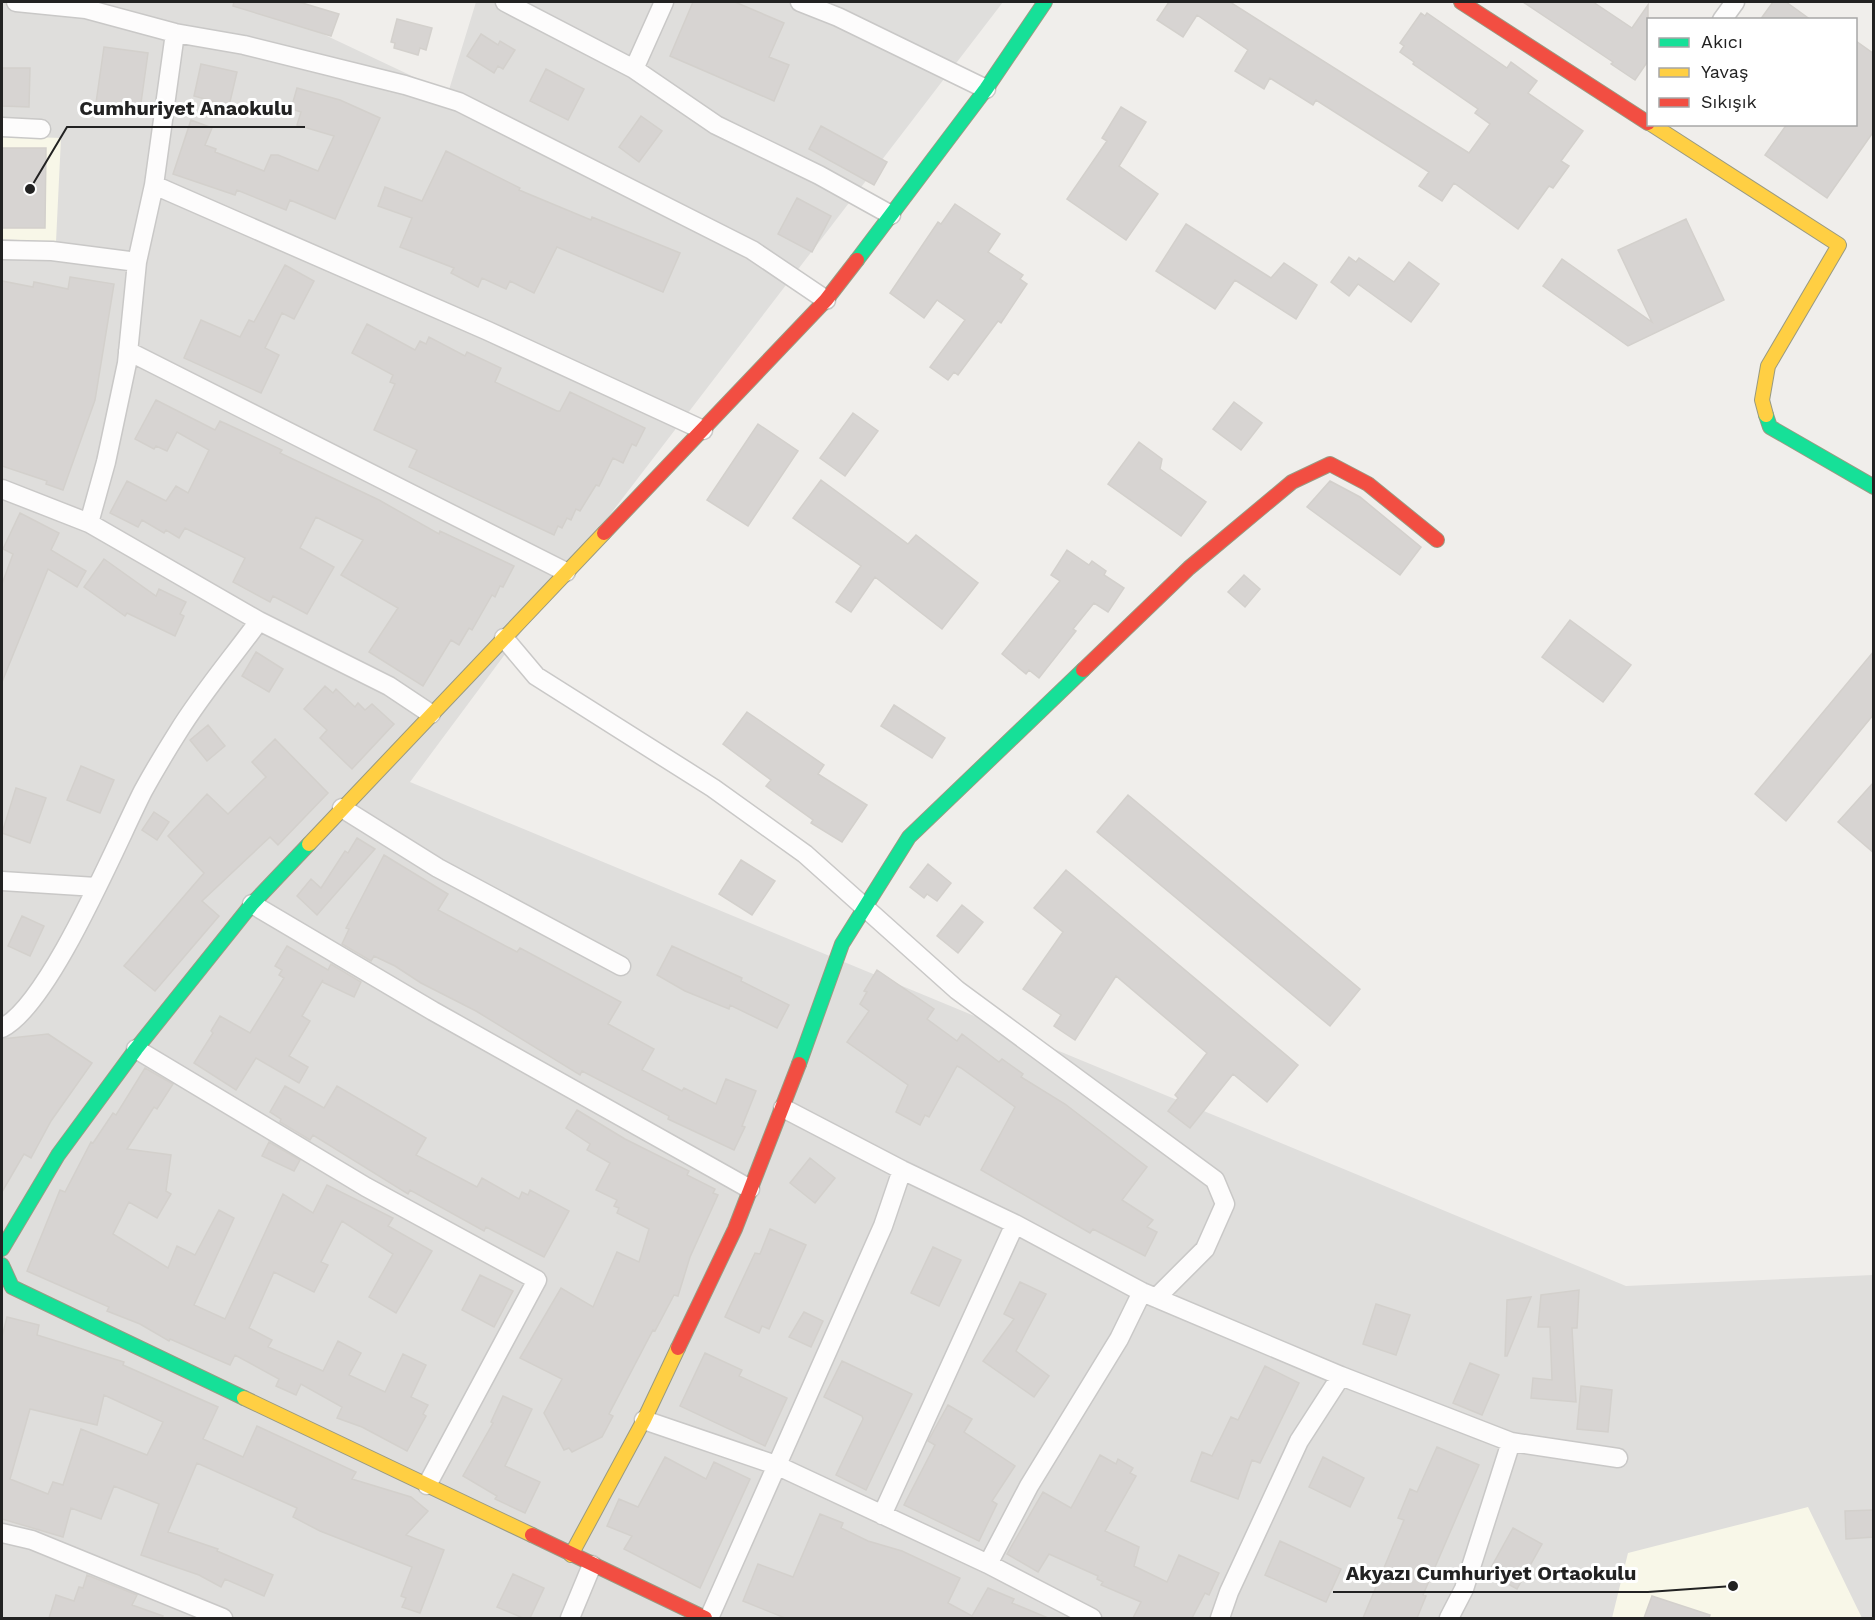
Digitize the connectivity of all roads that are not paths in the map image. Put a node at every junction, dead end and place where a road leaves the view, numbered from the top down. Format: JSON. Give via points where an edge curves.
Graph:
{"nodes":[{"id":1,"x":16,"y":2,"type":"edge"},
{"id":2,"x":505,"y":2,"type":"edge"},
{"id":3,"x":664,"y":2,"type":"edge"},
{"id":4,"x":800,"y":2,"type":"edge"},
{"id":5,"x":1045,"y":2,"type":"edge"},
{"id":6,"x":1461,"y":2,"type":"edge"},
{"id":7,"x":1735,"y":2,"type":"edge"},
{"id":8,"x":842,"y":9,"type":"edge"},
{"id":9,"x":1723,"y":18,"type":"edge"},
{"id":10,"x":175,"y":33,"type":"junction"},
{"id":11,"x":634,"y":69,"type":"junction"},
{"id":12,"x":986,"y":88,"type":"junction"},
{"id":13,"x":1647,"y":122,"type":"edge"},
{"id":14,"x":1654,"y":126,"type":"edge"},
{"id":15,"x":2,"y":127,"type":"edge"},
{"id":16,"x":41,"y":129,"type":"dead end"},
{"id":17,"x":154,"y":185,"type":"junction"},
{"id":18,"x":891,"y":215,"type":"junction"},
{"id":19,"x":2,"y":250,"type":"edge"},
{"id":20,"x":137,"y":262,"type":"junction"},
{"id":21,"x":826,"y":300,"type":"junction"},
{"id":22,"x":128,"y":351,"type":"junction"},
{"id":23,"x":703,"y":429,"type":"junction"},
{"id":24,"x":1874,"y":487,"type":"edge"},
{"id":25,"x":2,"y":489,"type":"edge"},
{"id":26,"x":88,"y":523,"type":"junction"},
{"id":27,"x":1437,"y":540,"type":"dead end"},
{"id":28,"x":566,"y":572,"type":"junction"},
{"id":29,"x":259,"y":621,"type":"junction"},
{"id":30,"x":504,"y":638,"type":"junction"},
{"id":31,"x":431,"y":714,"type":"junction"},
{"id":32,"x":342,"y":808,"type":"junction"},
{"id":33,"x":2,"y":881,"type":"edge"},
{"id":34,"x":96,"y":887,"type":"junction"},
{"id":35,"x":252,"y":904,"type":"junction"},
{"id":36,"x":865,"y":909,"type":"junction"},
{"id":37,"x":621,"y":966,"type":"dead end"},
{"id":38,"x":2,"y":1028,"type":"edge"},
{"id":39,"x":136,"y":1049,"type":"junction"},
{"id":40,"x":783,"y":1108,"type":"junction"},
{"id":41,"x":902,"y":1170,"type":"junction"},
{"id":42,"x":750,"y":1189,"type":"junction"},
{"id":43,"x":1015,"y":1224,"type":"junction"},
{"id":44,"x":2,"y":1249,"type":"edge"},
{"id":45,"x":2,"y":1265,"type":"edge"},
{"id":46,"x":1149,"y":1295,"type":"junction"},
{"id":47,"x":1341,"y":1376,"type":"junction"},
{"id":48,"x":644,"y":1420,"type":"junction"},
{"id":49,"x":1511,"y":1442,"type":"junction"},
{"id":50,"x":1618,"y":1458,"type":"dead end"},
{"id":51,"x":776,"y":1465,"type":"junction"},
{"id":52,"x":427,"y":1485,"type":"junction"},
{"id":53,"x":882,"y":1515,"type":"junction"},
{"id":54,"x":2,"y":1533,"type":"edge"},
{"id":55,"x":571,"y":1555,"type":"junction"},
{"id":56,"x":988,"y":1564,"type":"junction"},
{"id":57,"x":592,"y":1565,"type":"junction"},
{"id":58,"x":223,"y":1618,"type":"edge"},
{"id":59,"x":570,"y":1618,"type":"edge"},
{"id":60,"x":707,"y":1618,"type":"edge"},
{"id":61,"x":1092,"y":1618,"type":"edge"},
{"id":62,"x":1220,"y":1618,"type":"edge"},
{"id":63,"x":1449,"y":1618,"type":"edge"}],
"edges":[{"from":1,"to":10,"type":"street","via":[[86,9]]},
{"from":2,"to":11,"type":"street"},
{"from":3,"to":11,"type":"street"},
{"from":4,"to":8,"type":"street"},
{"from":5,"to":12,"type":"street"},
{"from":6,"to":13,"type":"street"},
{"from":7,"to":9,"type":"street"},
{"from":8,"to":12,"type":"street"},
{"from":10,"to":17,"type":"street"},
{"from":10,"to":21,"type":"street","via":[[313,62],[459,102],[752,250]]},
{"from":11,"to":18,"type":"street","via":[[716,125]]},
{"from":12,"to":18,"type":"street"},
{"from":14,"to":24,"type":"street","via":[[1839,245],[1768,366],[1762,400],[1770,427]]},
{"from":15,"to":16,"type":"street"},
{"from":17,"to":20,"type":"street"},
{"from":17,"to":23,"type":"street"},
{"from":18,"to":21,"type":"street"},
{"from":19,"to":20,"type":"street","via":[[52,251]]},
{"from":20,"to":22,"type":"street"},
{"from":21,"to":23,"type":"street"},
{"from":22,"to":26,"type":"street","via":[[106,462]]},
{"from":22,"to":28,"type":"street"},
{"from":23,"to":28,"type":"street"},
{"from":25,"to":26,"type":"street"},
{"from":26,"to":29,"type":"street"},
{"from":27,"to":36,"type":"street","via":[[1368,484],[1330,464],[1293,482],[1189,567],[909,837]]},
{"from":28,"to":30,"type":"street"},
{"from":29,"to":31,"type":"street","via":[[389,686]]},
{"from":29,"to":34,"type":"street","via":[[179,730],[144,789]]},
{"from":30,"to":31,"type":"street"},
{"from":30,"to":36,"type":"street","via":[[536,676],[713,788],[805,854]]},
{"from":31,"to":32,"type":"street"},
{"from":32,"to":35,"type":"street"},
{"from":32,"to":37,"type":"street","via":[[438,868]]},
{"from":33,"to":34,"type":"street"},
{"from":34,"to":38,"type":"street","via":[[33,1001],[14,1022]]},
{"from":35,"to":39,"type":"street"},
{"from":35,"to":42,"type":"street"},
{"from":36,"to":40,"type":"street","via":[[842,944]]},
{"from":36,"to":46,"type":"street","via":[[957,990],[1215,1180],[1225,1204],[1205,1249]]},
{"from":39,"to":44,"type":"street","via":[[58,1155]]},
{"from":39,"to":52,"type":"street","via":[[366,1187],[537,1280]]},
{"from":40,"to":41,"type":"street"},
{"from":40,"to":42,"type":"street"},
{"from":41,"to":43,"type":"street"},
{"from":41,"to":51,"type":"street","via":[[883,1226]]},
{"from":42,"to":48,"type":"street","via":[[735,1229]]},
{"from":43,"to":46,"type":"street"},
{"from":43,"to":53,"type":"street"},
{"from":45,"to":52,"type":"street","via":[[12,1287]]},
{"from":46,"to":47,"type":"street"},
{"from":46,"to":56,"type":"street","via":[[1029,1486]]},
{"from":47,"to":49,"type":"street"},
{"from":47,"to":62,"type":"street","via":[[1299,1442]]},
{"from":48,"to":51,"type":"street"},
{"from":48,"to":55,"type":"street"},
{"from":49,"to":50,"type":"street"},
{"from":49,"to":63,"type":"street","via":[[1464,1589]]},
{"from":51,"to":53,"type":"street"},
{"from":51,"to":60,"type":"street"},
{"from":52,"to":55,"type":"street"},
{"from":53,"to":56,"type":"street"},
{"from":54,"to":58,"type":"street","via":[[32,1540]]},
{"from":55,"to":57,"type":"street"},
{"from":56,"to":61,"type":"street"},
{"from":57,"to":59,"type":"street"},
{"from":57,"to":60,"type":"street"}]}
